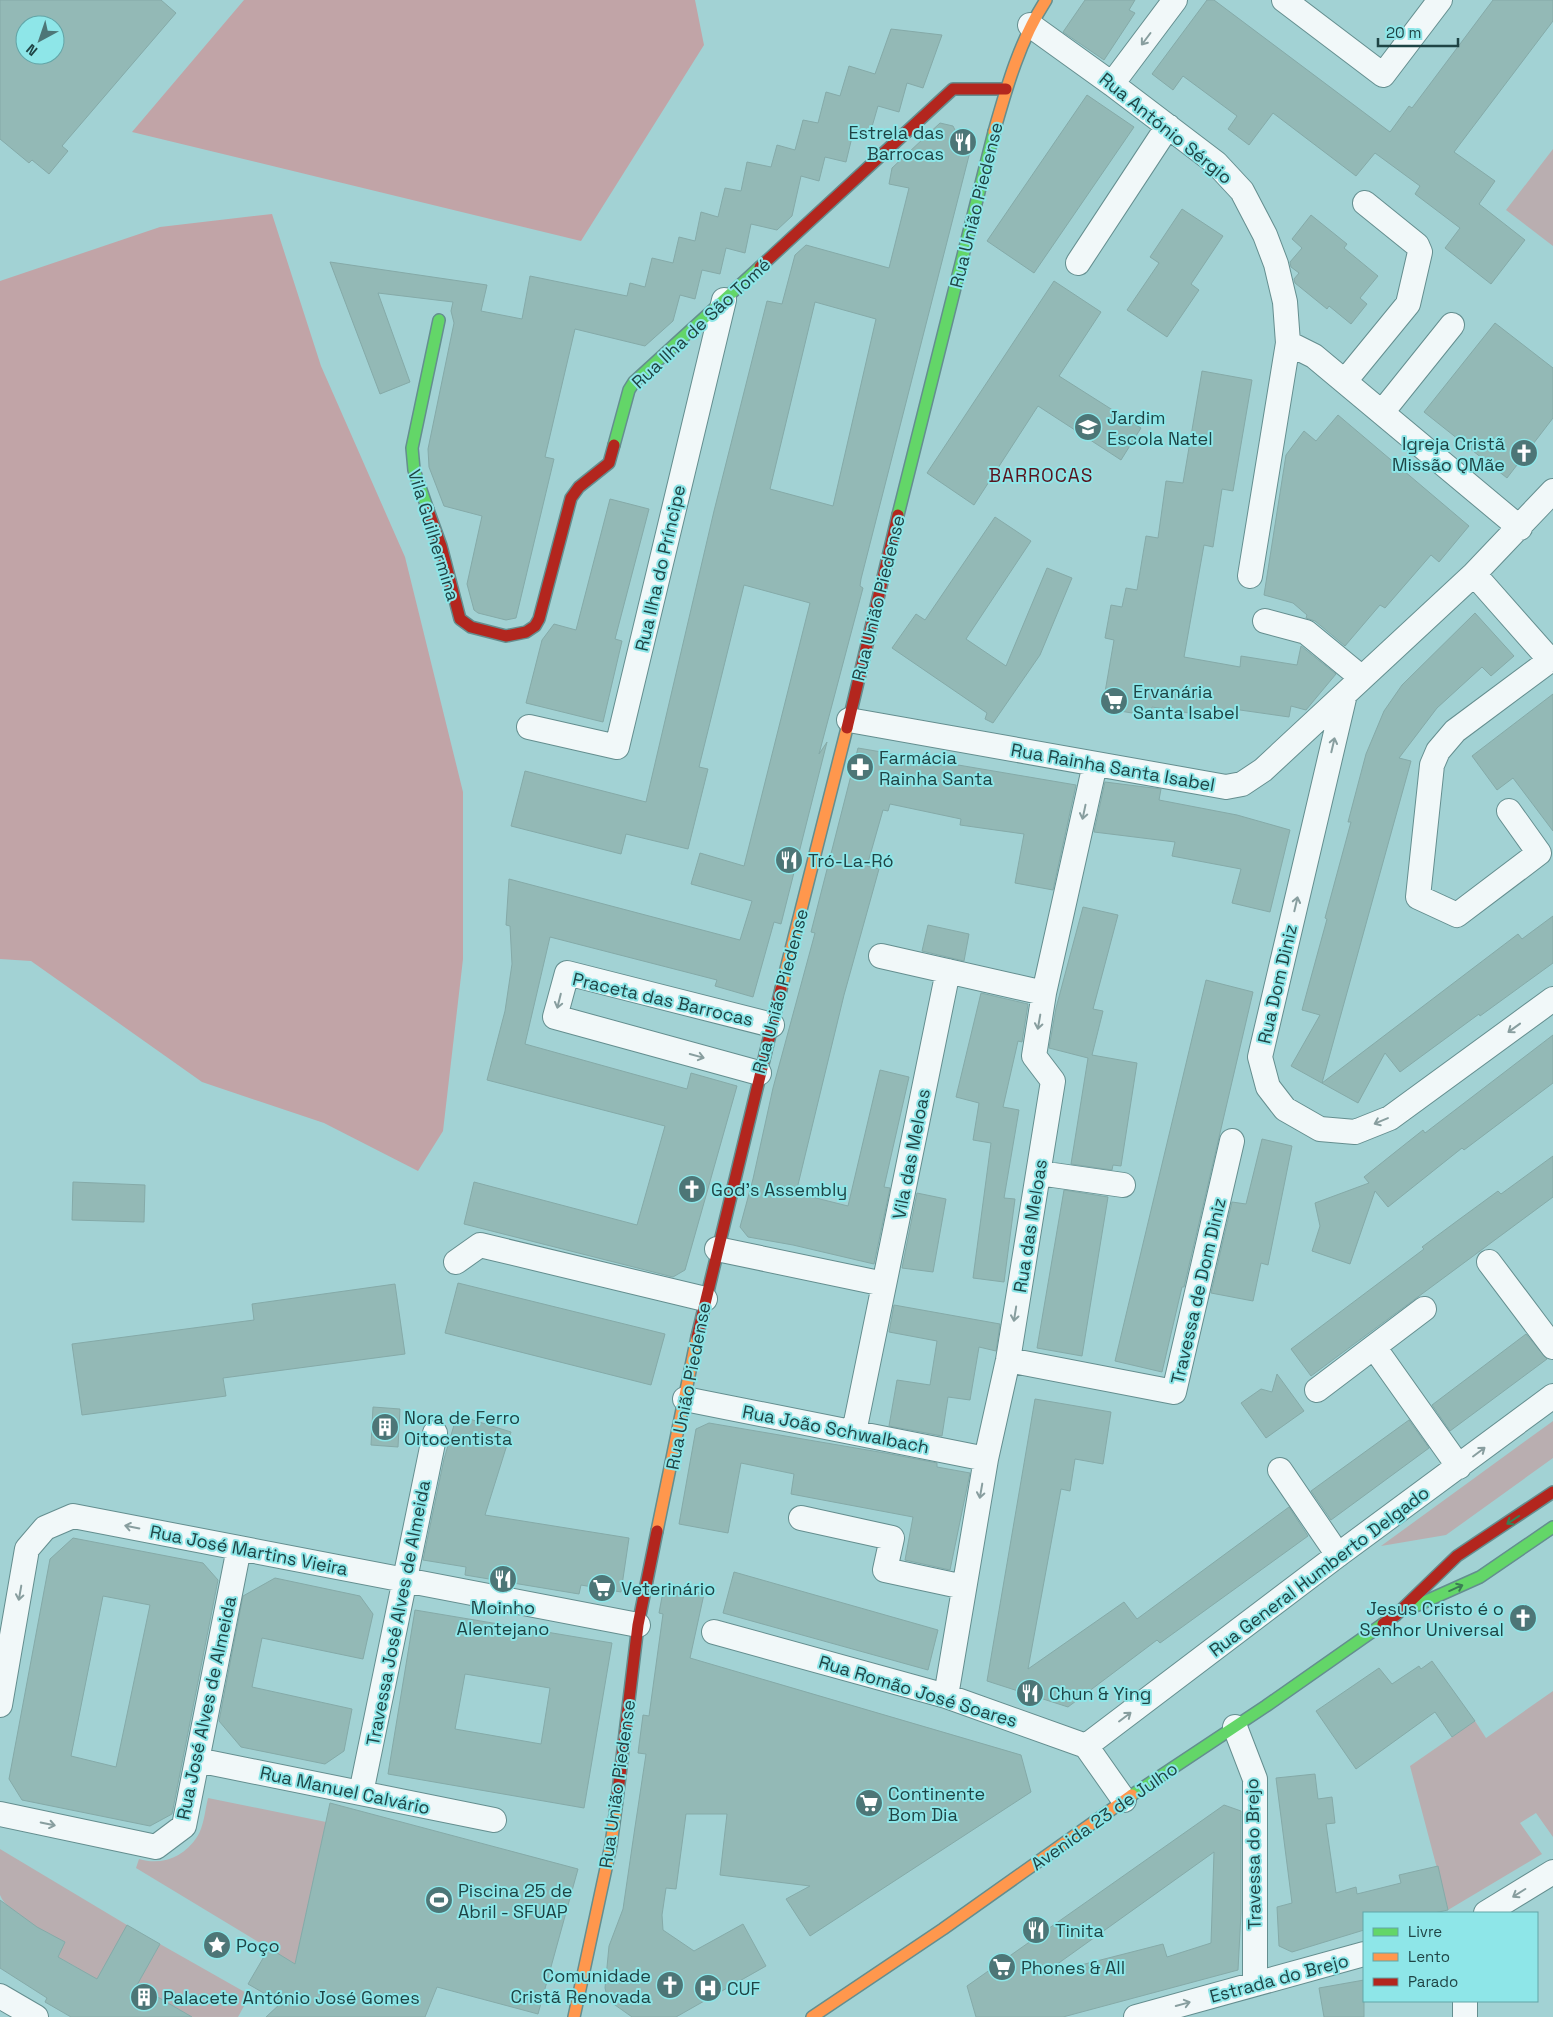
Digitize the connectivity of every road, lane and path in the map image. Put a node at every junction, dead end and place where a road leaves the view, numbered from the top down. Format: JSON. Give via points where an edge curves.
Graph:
{"nodes":[{"id":1,"x":1046,"y":0,"type":"edge"},
{"id":2,"x":1175,"y":0,"type":"edge"},
{"id":3,"x":1284,"y":0,"type":"edge"},
{"id":4,"x":1440,"y":0,"type":"edge"},
{"id":5,"x":1030,"y":25,"type":"junction"},
{"id":6,"x":1112,"y":84,"type":"junction"},
{"id":7,"x":1006,"y":89,"type":"junction"},
{"id":8,"x":1168,"y":126,"type":"junction"},
{"id":9,"x":1365,"y":203,"type":"dead end"},
{"id":10,"x":1078,"y":263,"type":"dead end"},
{"id":11,"x":724,"y":300,"type":"junction"},
{"id":12,"x":439,"y":320,"type":"dead end"},
{"id":13,"x":1452,"y":325,"type":"dead end"},
{"id":14,"x":1288,"y":343,"type":"junction"},
{"id":15,"x":1345,"y":381,"type":"junction"},
{"id":16,"x":1382,"y":411,"type":"junction"},
{"id":17,"x":1553,"y":491,"type":"edge"},
{"id":18,"x":1520,"y":528,"type":"junction"},
{"id":19,"x":1474,"y":574,"type":"junction"},
{"id":20,"x":1250,"y":576,"type":"dead end"},
{"id":21,"x":1266,"y":621,"type":"dead end"},
{"id":22,"x":471,"y":627,"type":"joint"},
{"id":23,"x":1552,"y":659,"type":"edge"},
{"id":24,"x":1353,"y":686,"type":"junction"},
{"id":25,"x":849,"y":720,"type":"junction"},
{"id":26,"x":529,"y":727,"type":"dead end"},
{"id":27,"x":1095,"y":764,"type":"junction"},
{"id":28,"x":1509,"y":811,"type":"dead end"},
{"id":29,"x":881,"y":956,"type":"dead end"},
{"id":30,"x":948,"y":971,"type":"junction"},
{"id":31,"x":1044,"y":993,"type":"junction"},
{"id":32,"x":1553,"y":999,"type":"edge"},
{"id":33,"x":772,"y":1025,"type":"junction"},
{"id":34,"x":759,"y":1073,"type":"junction"},
{"id":35,"x":1232,"y":1141,"type":"dead end"},
{"id":36,"x":1038,"y":1173,"type":"junction"},
{"id":37,"x":1123,"y":1185,"type":"dead end"},
{"id":38,"x":717,"y":1249,"type":"junction"},
{"id":39,"x":456,"y":1262,"type":"dead end"},
{"id":40,"x":1489,"y":1262,"type":"dead end"},
{"id":41,"x":884,"y":1284,"type":"junction"},
{"id":42,"x":705,"y":1299,"type":"junction"},
{"id":43,"x":1424,"y":1309,"type":"dead end"},
{"id":44,"x":1374,"y":1347,"type":"junction"},
{"id":45,"x":1553,"y":1347,"type":"edge"},
{"id":46,"x":1008,"y":1360,"type":"junction"},
{"id":47,"x":1317,"y":1390,"type":"dead end"},
{"id":48,"x":1553,"y":1396,"type":"edge"},
{"id":49,"x":685,"y":1399,"type":"junction"},
{"id":50,"x":854,"y":1432,"type":"junction"},
{"id":51,"x":435,"y":1433,"type":"dead end"},
{"id":52,"x":986,"y":1459,"type":"junction"},
{"id":53,"x":1459,"y":1468,"type":"junction"},
{"id":54,"x":1280,"y":1470,"type":"dead end"},
{"id":55,"x":1553,"y":1492,"type":"edge"},
{"id":56,"x":801,"y":1518,"type":"dead end"},
{"id":57,"x":1553,"y":1527,"type":"edge"},
{"id":58,"x":239,"y":1548,"type":"junction"},
{"id":59,"x":1338,"y":1555,"type":"junction"},
{"id":60,"x":403,"y":1580,"type":"junction"},
{"id":61,"x":964,"y":1587,"type":"junction"},
{"id":62,"x":1396,"y":1615,"type":"junction"},
{"id":63,"x":638,"y":1625,"type":"junction"},
{"id":64,"x":714,"y":1632,"type":"dead end"},
{"id":65,"x":946,"y":1696,"type":"junction"},
{"id":66,"x":0,"y":1706,"type":"edge"},
{"id":67,"x":1235,"y":1727,"type":"junction"},
{"id":68,"x":1086,"y":1746,"type":"junction"},
{"id":69,"x":197,"y":1760,"type":"junction"},
{"id":70,"x":362,"y":1794,"type":"junction"},
{"id":71,"x":1124,"y":1800,"type":"junction"},
{"id":72,"x":0,"y":1814,"type":"edge"},
{"id":73,"x":494,"y":1820,"type":"dead end"},
{"id":74,"x":1553,"y":1872,"type":"edge"},
{"id":75,"x":1488,"y":1912,"type":"edge"},
{"id":76,"x":1363,"y":1954,"type":"edge"},
{"id":77,"x":1255,"y":1984,"type":"junction"},
{"id":78,"x":0,"y":1996,"type":"edge"},
{"id":79,"x":577,"y":1998,"type":"junction"},
{"id":80,"x":1465,"y":2002,"type":"edge"},
{"id":81,"x":36,"y":2017,"type":"edge"},
{"id":82,"x":574,"y":2017,"type":"edge"},
{"id":83,"x":588,"y":2017,"type":"edge"},
{"id":84,"x":812,"y":2017,"type":"edge"},
{"id":85,"x":1136,"y":2017,"type":"edge"},
{"id":86,"x":1466,"y":2017,"type":"edge"}],
"edges":[{"from":1,"to":5,"type":"street","name":"Rua União Piedense"},
{"from":2,"to":6,"type":"street","one_way":true},
{"from":3,"to":4,"type":"street","via":[[1383,75]]},
{"from":5,"to":6,"type":"street","name":"Rua António Sérgio"},
{"from":5,"to":7,"type":"street","name":"Rua União Piedense"},
{"from":6,"to":8,"type":"street","name":"Rua António Sérgio"},
{"from":7,"to":11,"type":"street","name":"Rua Ilha de São Tomé","via":[[953,89]]},
{"from":7,"to":25,"type":"street","name":"Rua União Piedense"},
{"from":8,"to":10,"type":"street"},
{"from":8,"to":14,"type":"street","name":"Rua António Sérgio","via":[[1226,172],[1249,202],[1276,264],[1287,313]]},
{"from":9,"to":15,"type":"street","via":[[1418,245],[1420,252],[1408,304]]},
{"from":11,"to":22,"type":"street","name":"Rua Ilha de São Tomé","via":[[632,385],[609,462],[571,498],[535,626],[522,634],[506,636]]},
{"from":11,"to":26,"type":"street","name":"Rua Ilha do Príncipe","via":[[617,747]]},
{"from":12,"to":22,"type":"street","name":"Vila Guilhermina","via":[[412,448],[412,465],[441,546],[459,616]]},
{"from":13,"to":16,"type":"street"},
{"from":14,"to":15,"type":"street","via":[[1310,353]]},
{"from":14,"to":20,"type":"street","name":"Rua António Sérgio"},
{"from":15,"to":16,"type":"street"},
{"from":16,"to":18,"type":"street"},
{"from":17,"to":18,"type":"street","name":"Rua Rainha Santa Isabel"},
{"from":18,"to":19,"type":"street","name":"Rua Rainha Santa Isabel"},
{"from":19,"to":23,"type":"street"},
{"from":19,"to":24,"type":"street","name":"Rua Rainha Santa Isabel"},
{"from":21,"to":24,"type":"street","via":[[1306,632]]},
{"from":23,"to":28,"type":"street","via":[[1455,731],[1438,751],[1432,765],[1418,897],[1457,915],[1539,852]]},
{"from":24,"to":27,"type":"street","name":"Rua Rainha Santa Isabel","via":[[1263,770],[1234,786]]},
{"from":32,"to":24,"type":"street","name":"Rua Dom Diniz","one_way":true,"via":[[1390,1118],[1355,1132],[1320,1129],[1285,1109],[1268,1087],[1260,1057]]},
{"from":25,"to":27,"type":"street","name":"Rua Rainha Santa Isabel"},
{"from":25,"to":33,"type":"street","name":"Rua União Piedense"},
{"from":27,"to":31,"type":"street","name":"Rua das Meloas","one_way":true},
{"from":29,"to":30,"type":"street"},
{"from":30,"to":31,"type":"street"},
{"from":30,"to":41,"type":"street","name":"Vila das Meloas"},
{"from":31,"to":36,"type":"street","name":"Rua das Meloas","one_way":true,"via":[[1034,1056],[1053,1082]]},
{"from":33,"to":34,"type":"street","name":"Rua União Piedense"},
{"from":33,"to":34,"type":"street","name":"Praceta das Barrocas","one_way":true,"via":[[567,973],[556,1017]]},
{"from":34,"to":38,"type":"street","name":"Rua União Piedense"},
{"from":35,"to":46,"type":"street","name":"Travessa de Dom Diniz","via":[[1174,1392]]},
{"from":36,"to":37,"type":"street"},
{"from":36,"to":46,"type":"street","name":"Rua das Meloas","one_way":true},
{"from":38,"to":41,"type":"street"},
{"from":38,"to":42,"type":"street","name":"Rua União Piedense"},
{"from":39,"to":42,"type":"street","via":[[480,1245]]},
{"from":40,"to":45,"type":"street"},
{"from":41,"to":50,"type":"street","name":"Vila das Meloas"},
{"from":42,"to":49,"type":"street","name":"Rua União Piedense"},
{"from":43,"to":44,"type":"street"},
{"from":44,"to":47,"type":"street"},
{"from":44,"to":53,"type":"street"},
{"from":46,"to":52,"type":"street","name":"Rua das Meloas"},
{"from":53,"to":48,"type":"street","name":"Rua General Humberto Delgado","one_way":true},
{"from":49,"to":50,"type":"street","name":"Rua João Schwalbach"},
{"from":49,"to":63,"type":"street","name":"Rua União Piedense"},
{"from":50,"to":52,"type":"street","name":"Rua João Schwalbach"},
{"from":51,"to":60,"type":"street","name":"Travessa José Alves de Almeida"},
{"from":52,"to":61,"type":"street","name":"Rua das Meloas","one_way":true},
{"from":53,"to":59,"type":"street","name":"Rua General Humberto Delgado"},
{"from":54,"to":59,"type":"street"},
{"from":55,"to":62,"type":"street","name":"Avenida 23 de Julho","one_way":true,"via":[[1457,1556]]},
{"from":56,"to":61,"type":"street","via":[[892,1538],[885,1570]]},
{"from":62,"to":57,"type":"street","name":"Avenida 23 de Julho","one_way":true,"via":[[1480,1577]]},
{"from":58,"to":60,"type":"street","name":"Rua José Martins Vieira"},
{"from":58,"to":66,"type":"street","name":"Rua José Martins Vieira","one_way":true,"via":[[73,1516],[45,1528],[27,1549]]},
{"from":58,"to":69,"type":"street","name":"Rua José Alves de Almeida"},
{"from":68,"to":59,"type":"street","name":"Rua General Humberto Delgado","one_way":true},
{"from":60,"to":63,"type":"street","name":"Rua José Martins Vieira"},
{"from":60,"to":70,"type":"street","name":"Travessa José Alves de Almeida"},
{"from":61,"to":65,"type":"street","name":"Rua das Meloas"},
{"from":62,"to":67,"type":"street","name":"Avenida 23 de Julho"},
{"from":63,"to":79,"type":"street","name":"Rua União Piedense","via":[[611,1845]]},
{"from":64,"to":65,"type":"street","name":"Rua Romão José Soares"},
{"from":65,"to":68,"type":"street","name":"Rua Romão José Soares"},
{"from":67,"to":71,"type":"street","name":"Avenida 23 de Julho"},
{"from":67,"to":77,"type":"street","name":"Travessa do Brejo","via":[[1255,1779]]},
{"from":68,"to":71,"type":"street"},
{"from":69,"to":70,"type":"street","name":"Rua Manuel Calvário"},
{"from":72,"to":69,"type":"street","name":"Rua José Alves de Almeida","one_way":true,"via":[[156,1846],[184,1826]]},
{"from":70,"to":73,"type":"street","name":"Rua Manuel Calvário"},
{"from":71,"to":84,"type":"street","name":"Avenida 23 de Julho","via":[[943,1929]]},
{"from":74,"to":75,"type":"street","one_way":true},
{"from":76,"to":77,"type":"street","name":"Estrada do Brejo"},
{"from":85,"to":77,"type":"street","name":"Estrada do Brejo","one_way":true},
{"from":78,"to":81,"type":"street"},
{"from":79,"to":82,"type":"street","name":"Rua União Piedense"},
{"from":79,"to":83,"type":"street"},
{"from":80,"to":86,"type":"street"}]}
